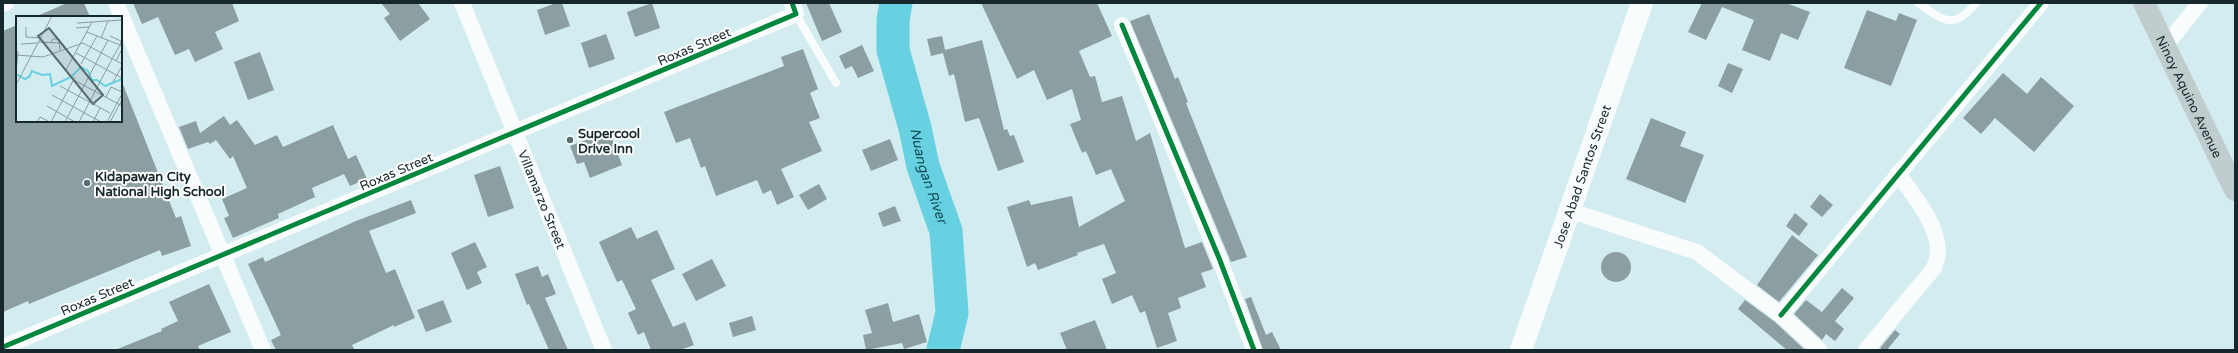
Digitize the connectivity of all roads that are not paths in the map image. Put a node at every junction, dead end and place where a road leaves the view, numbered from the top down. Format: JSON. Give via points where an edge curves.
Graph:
{"nodes":[{"id":1,"x":6,"y":3,"type":"edge"},
{"id":2,"x":116,"y":3,"type":"edge"},
{"id":3,"x":462,"y":3,"type":"edge"},
{"id":4,"x":1642,"y":3,"type":"edge"},
{"id":5,"x":1918,"y":3,"type":"edge"},
{"id":6,"x":1976,"y":3,"type":"edge"},
{"id":7,"x":2041,"y":3,"type":"edge"},
{"id":8,"x":2144,"y":3,"type":"edge"},
{"id":9,"x":2200,"y":3,"type":"edge"},
{"id":10,"x":3,"y":4,"type":"edge"},
{"id":11,"x":794,"y":9,"type":"edge"},
{"id":12,"x":122,"y":16,"type":"edge"},
{"id":13,"x":122,"y":17,"type":"edge"},
{"id":14,"x":1122,"y":25,"type":"dead end"},
{"id":15,"x":2166,"y":45,"type":"junction"},
{"id":16,"x":836,"y":83,"type":"dead end"},
{"id":17,"x":516,"y":133,"type":"junction"},
{"id":18,"x":1898,"y":173,"type":"junction"},
{"id":19,"x":2235,"y":190,"type":"edge"},
{"id":20,"x":1571,"y":211,"type":"junction"},
{"id":21,"x":223,"y":255,"type":"junction"},
{"id":22,"x":1781,"y":315,"type":"junction"},
{"id":23,"x":3,"y":347,"type":"edge"},
{"id":24,"x":263,"y":350,"type":"edge"},
{"id":25,"x":604,"y":350,"type":"edge"},
{"id":26,"x":1254,"y":350,"type":"edge"},
{"id":27,"x":1521,"y":350,"type":"edge"},
{"id":28,"x":1818,"y":350,"type":"edge"},
{"id":29,"x":1866,"y":350,"type":"edge"}],
"edges":[{"from":1,"to":10,"type":"street"},
{"from":2,"to":12,"type":"street"},
{"from":3,"to":17,"type":"street","name":"Villamarzo Street"},
{"from":4,"to":20,"type":"main road","name":"Jose Abad Santos Street"},
{"from":5,"to":6,"type":"lane","via":[[1940,18],[1951,21],[1961,18]]},
{"from":7,"to":18,"type":"street"},
{"from":8,"to":15,"type":"main road","name":"Ninoy Aquino Avenue"},
{"from":9,"to":15,"type":"street"},
{"from":11,"to":16,"type":"lane"},
{"from":11,"to":17,"type":"street","name":"Roxas Street"},
{"from":13,"to":21,"type":"street"},
{"from":14,"to":26,"type":"street","via":[[1216,250]]},
{"from":15,"to":19,"type":"main road","name":"Ninoy Aquino Avenue"},
{"from":17,"to":21,"type":"street","name":"Roxas Street"},
{"from":17,"to":25,"type":"street","name":"Villamarzo Street"},
{"from":18,"to":22,"type":"street"},
{"from":18,"to":29,"type":"street","via":[[1932,226],[1937,237],[1938,252],[1934,268]]},
{"from":20,"to":22,"type":"street","via":[[1697,252]]},
{"from":20,"to":27,"type":"main road","name":"Jose Abad Santos Street"},
{"from":21,"to":23,"type":"street","name":"Roxas Street"},
{"from":21,"to":24,"type":"street"},
{"from":22,"to":28,"type":"street"}]}
